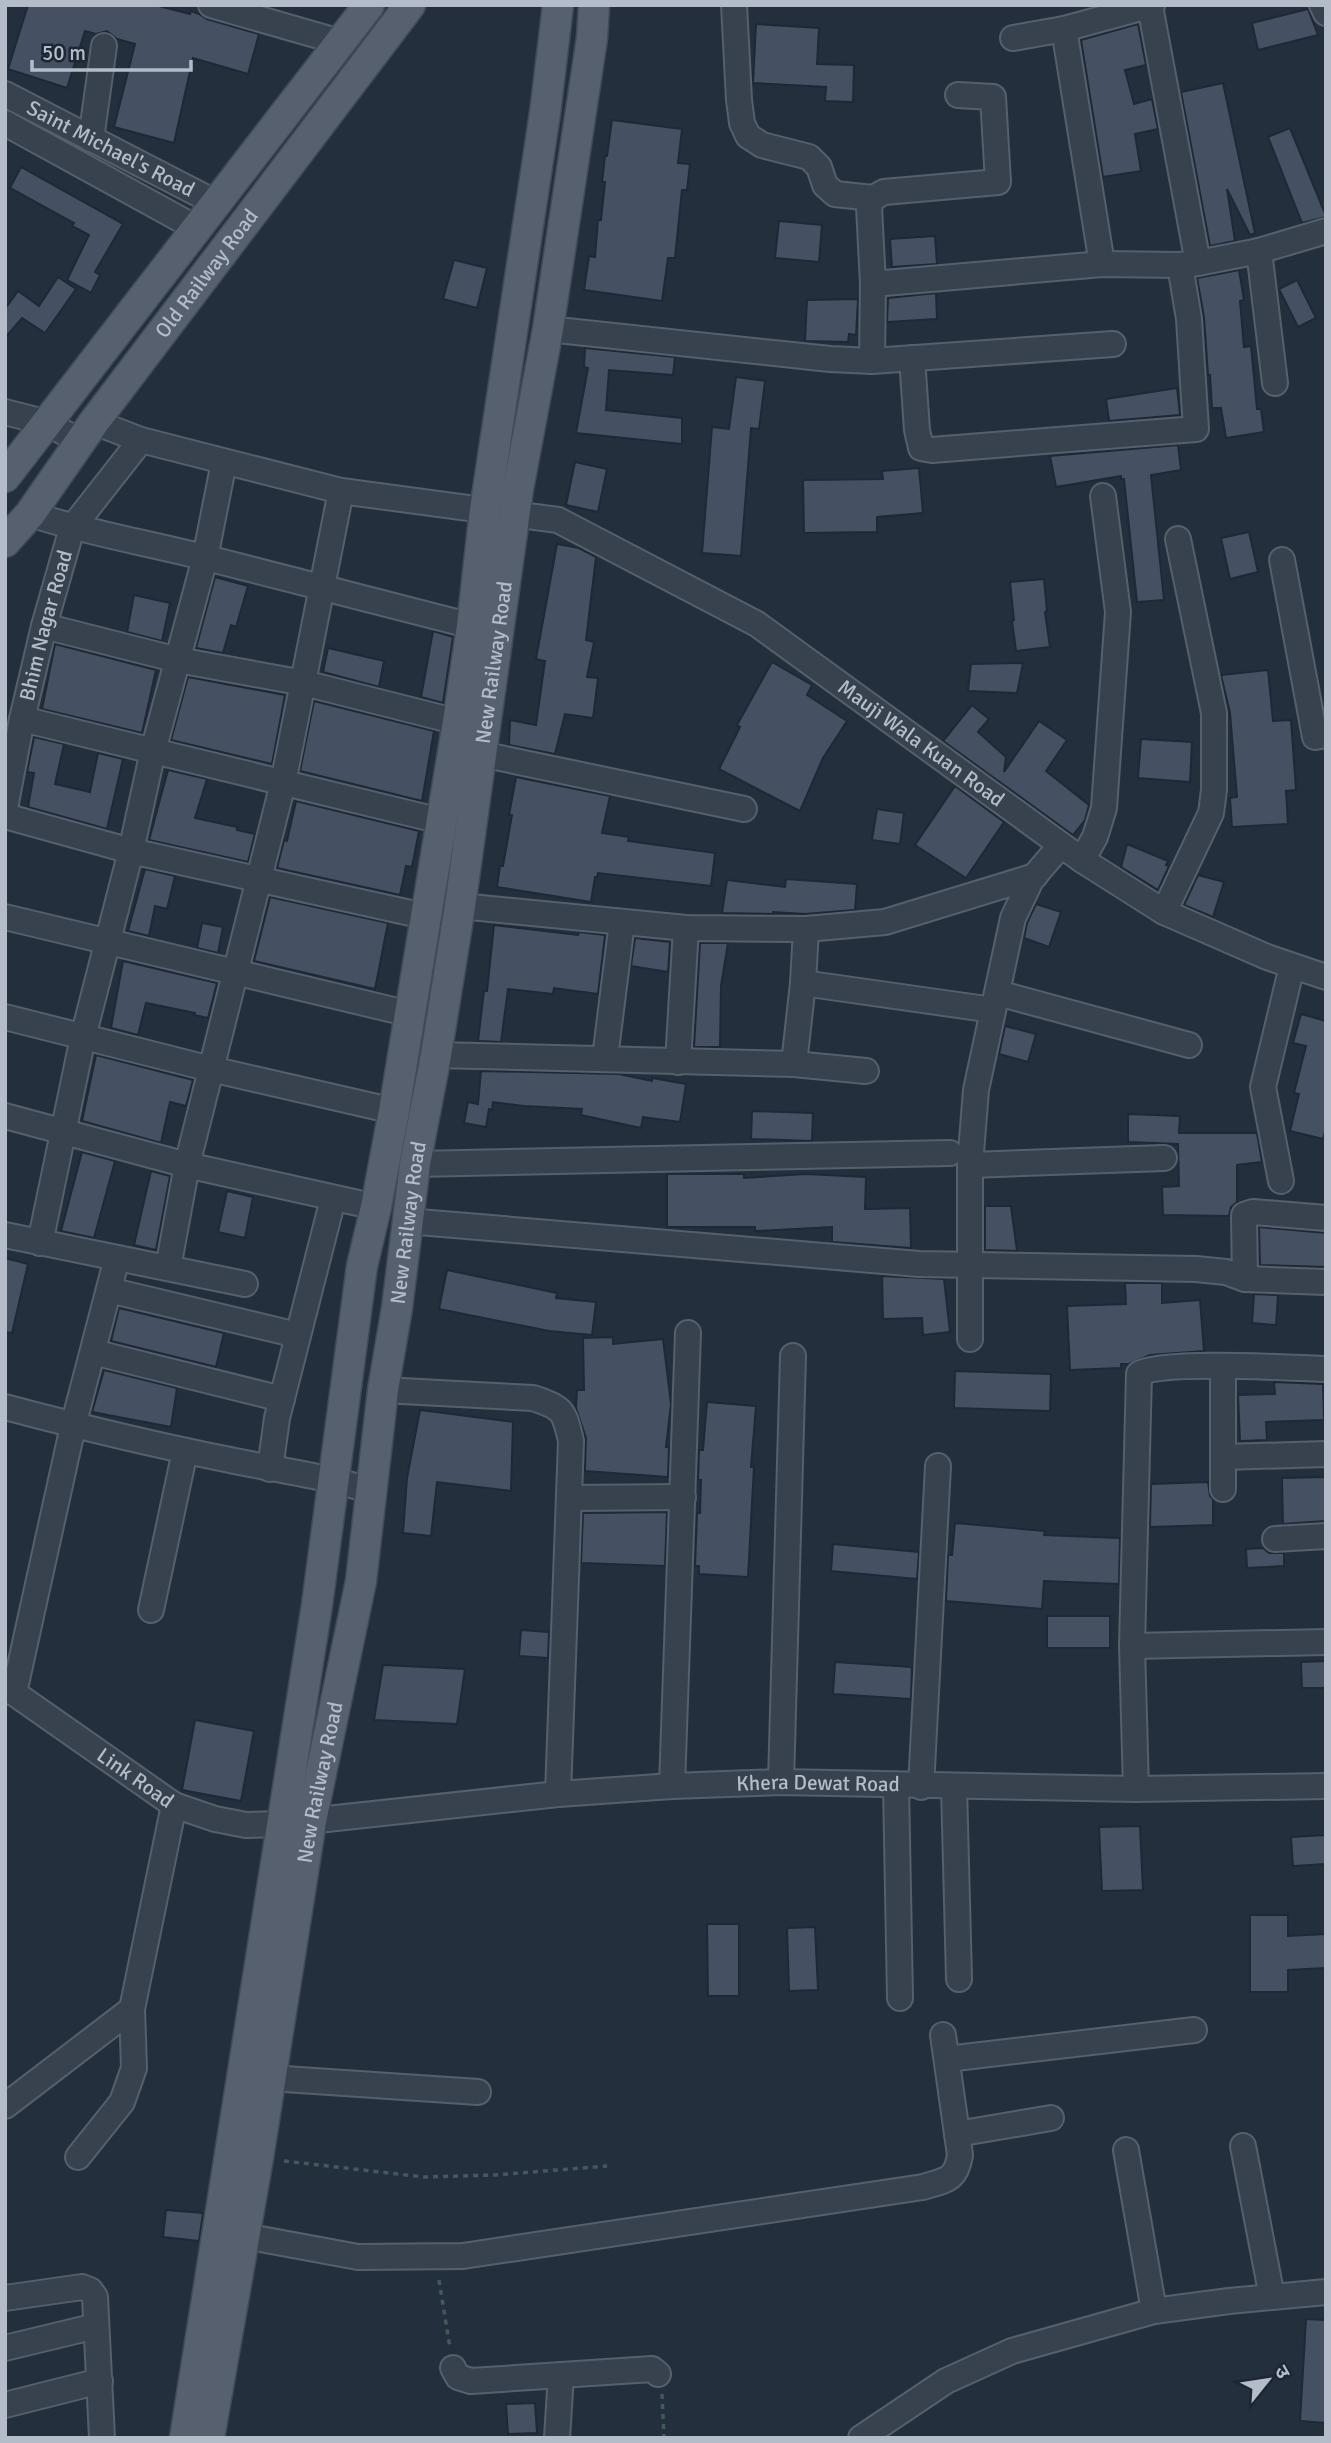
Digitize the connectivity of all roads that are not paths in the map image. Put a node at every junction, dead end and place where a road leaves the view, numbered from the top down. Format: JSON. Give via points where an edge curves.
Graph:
{"nodes":[{"id":1,"x":211,"y":5,"type":"edge"},
{"id":2,"x":369,"y":5,"type":"edge"},
{"id":3,"x":410,"y":5,"type":"edge"},
{"id":4,"x":558,"y":5,"type":"edge"},
{"id":5,"x":594,"y":5,"type":"edge"},
{"id":6,"x":734,"y":5,"type":"edge"},
{"id":7,"x":1322,"y":5,"type":"edge"},
{"id":8,"x":1151,"y":6,"type":"edge"},
{"id":9,"x":1326,"y":13,"type":"edge"},
{"id":10,"x":1063,"y":29,"type":"junction"},
{"id":11,"x":1013,"y":38,"type":"dead end"},
{"id":12,"x":341,"y":42,"type":"junction"},
{"id":13,"x":104,"y":46,"type":"dead end"},
{"id":14,"x":5,"y":94,"type":"edge"},
{"id":15,"x":958,"y":95,"type":"dead end"},
{"id":16,"x":5,"y":123,"type":"edge"},
{"id":17,"x":91,"y":139,"type":"junction"},
{"id":18,"x":873,"y":198,"type":"junction"},
{"id":19,"x":216,"y":203,"type":"junction"},
{"id":20,"x":196,"y":228,"type":"junction"},
{"id":21,"x":1326,"y":231,"type":"edge"},
{"id":22,"x":1259,"y":251,"type":"junction"},
{"id":23,"x":1102,"y":264,"type":"junction"},
{"id":24,"x":1189,"y":264,"type":"junction"},
{"id":25,"x":873,"y":284,"type":"junction"},
{"id":26,"x":548,"y":329,"type":"junction"},
{"id":27,"x":1113,"y":344,"type":"dead end"},
{"id":28,"x":912,"y":358,"type":"junction"},
{"id":29,"x":872,"y":361,"type":"junction"},
{"id":30,"x":1275,"y":383,"type":"dead end"},
{"id":31,"x":5,"y":412,"type":"edge"},
{"id":32,"x":48,"y":423,"type":"junction"},
{"id":33,"x":87,"y":432,"type":"junction"},
{"id":34,"x":141,"y":440,"type":"junction"},
{"id":35,"x":494,"y":448,"type":"junction"},
{"id":36,"x":525,"y":452,"type":"junction"},
{"id":37,"x":224,"y":462,"type":"junction"},
{"id":38,"x":5,"y":477,"type":"edge"},
{"id":39,"x":341,"y":491,"type":"junction"},
{"id":40,"x":1103,"y":496,"type":"dead end"},
{"id":41,"x":485,"y":510,"type":"junction"},
{"id":42,"x":30,"y":514,"type":"junction"},
{"id":43,"x":517,"y":514,"type":"junction"},
{"id":44,"x":72,"y":528,"type":"junction"},
{"id":45,"x":1178,"y":540,"type":"dead end"},
{"id":46,"x":5,"y":542,"type":"edge"},
{"id":47,"x":205,"y":558,"type":"junction"},
{"id":48,"x":1282,"y":560,"type":"dead end"},
{"id":49,"x":323,"y":590,"type":"junction"},
{"id":50,"x":44,"y":626,"type":"junction"},
{"id":51,"x":472,"y":626,"type":"junction"},
{"id":52,"x":178,"y":660,"type":"junction"},
{"id":53,"x":304,"y":683,"type":"junction"},
{"id":54,"x":22,"y":719,"type":"junction"},
{"id":55,"x":458,"y":722,"type":"junction"},
{"id":56,"x":1326,"y":735,"type":"edge"},
{"id":57,"x":153,"y":751,"type":"junction"},
{"id":58,"x":481,"y":754,"type":"junction"},
{"id":59,"x":283,"y":783,"type":"junction"},
{"id":60,"x":5,"y":808,"type":"edge"},
{"id":61,"x":744,"y":808,"type":"dead end"},
{"id":62,"x":5,"y":816,"type":"edge"},
{"id":63,"x":441,"y":821,"type":"junction"},
{"id":64,"x":1061,"y":845,"type":"junction"},
{"id":65,"x":131,"y":851,"type":"junction"},
{"id":66,"x":1082,"y":859,"type":"junction"},
{"id":67,"x":1035,"y":876,"type":"junction"},
{"id":68,"x":260,"y":880,"type":"junction"},
{"id":69,"x":460,"y":906,"type":"junction"},
{"id":70,"x":1164,"y":912,"type":"junction"},
{"id":71,"x":424,"y":916,"type":"junction"},
{"id":72,"x":5,"y":918,"type":"edge"},
{"id":73,"x":622,"y":922,"type":"junction"},
{"id":74,"x":686,"y":928,"type":"junction"},
{"id":75,"x":806,"y":929,"type":"junction"},
{"id":76,"x":106,"y":943,"type":"junction"},
{"id":77,"x":1292,"y":966,"type":"junction"},
{"id":78,"x":237,"y":973,"type":"junction"},
{"id":79,"x":1326,"y":977,"type":"edge"},
{"id":80,"x":803,"y":983,"type":"junction"},
{"id":81,"x":995,"y":1002,"type":"junction"},
{"id":82,"x":410,"y":1014,"type":"junction"},
{"id":83,"x":5,"y":1017,"type":"edge"},
{"id":84,"x":83,"y":1037,"type":"junction"},
{"id":85,"x":1189,"y":1045,"type":"dead end"},
{"id":86,"x":436,"y":1055,"type":"junction"},
{"id":87,"x":605,"y":1058,"type":"junction"},
{"id":88,"x":678,"y":1062,"type":"junction"},
{"id":89,"x":794,"y":1064,"type":"junction"},
{"id":90,"x":211,"y":1069,"type":"junction"},
{"id":91,"x":866,"y":1071,"type":"dead end"},
{"id":92,"x":394,"y":1111,"type":"junction"},
{"id":93,"x":5,"y":1116,"type":"edge"},
{"id":94,"x":64,"y":1132,"type":"junction"},
{"id":95,"x":1164,"y":1158,"type":"dead end"},
{"id":96,"x":960,"y":1159,"type":"junction"},
{"id":97,"x":415,"y":1164,"type":"junction"},
{"id":98,"x":187,"y":1165,"type":"junction"},
{"id":99,"x":1281,"y":1181,"type":"dead end"},
{"id":100,"x":333,"y":1199,"type":"junction"},
{"id":101,"x":376,"y":1208,"type":"junction"},
{"id":102,"x":1326,"y":1218,"type":"edge"},
{"id":103,"x":407,"y":1221,"type":"junction"},
{"id":104,"x":5,"y":1235,"type":"edge"},
{"id":105,"x":40,"y":1242,"type":"junction"},
{"id":106,"x":117,"y":1258,"type":"junction"},
{"id":107,"x":971,"y":1266,"type":"junction"},
{"id":108,"x":168,"y":1269,"type":"junction"},
{"id":109,"x":1245,"y":1279,"type":"junction"},
{"id":110,"x":1326,"y":1282,"type":"edge"},
{"id":111,"x":245,"y":1284,"type":"dead end"},
{"id":112,"x":109,"y":1290,"type":"junction"},
{"id":113,"x":688,"y":1333,"type":"dead end"},
{"id":114,"x":297,"y":1335,"type":"junction"},
{"id":115,"x":970,"y":1339,"type":"dead end"},
{"id":116,"x":93,"y":1352,"type":"junction"},
{"id":117,"x":793,"y":1356,"type":"dead end"},
{"id":118,"x":1223,"y":1366,"type":"junction"},
{"id":119,"x":1326,"y":1369,"type":"edge"},
{"id":120,"x":383,"y":1390,"type":"junction"},
{"id":121,"x":282,"y":1399,"type":"junction"},
{"id":122,"x":5,"y":1407,"type":"edge"},
{"id":123,"x":73,"y":1426,"type":"junction"},
{"id":124,"x":185,"y":1451,"type":"junction"},
{"id":125,"x":1326,"y":1454,"type":"edge"},
{"id":126,"x":1223,"y":1457,"type":"junction"},
{"id":127,"x":938,"y":1466,"type":"dead end"},
{"id":128,"x":270,"y":1469,"type":"junction"},
{"id":129,"x":334,"y":1479,"type":"junction"},
{"id":130,"x":1223,"y":1489,"type":"dead end"},
{"id":131,"x":372,"y":1491,"type":"junction"},
{"id":132,"x":682,"y":1497,"type":"junction"},
{"id":133,"x":569,"y":1498,"type":"junction"},
{"id":134,"x":1326,"y":1536,"type":"edge"},
{"id":135,"x":1275,"y":1539,"type":"dead end"},
{"id":136,"x":151,"y":1610,"type":"dead end"},
{"id":137,"x":1326,"y":1642,"type":"edge"},
{"id":138,"x":1132,"y":1646,"type":"junction"},
{"id":139,"x":10,"y":1691,"type":"edge"},
{"id":140,"x":781,"y":1782,"type":"junction"},
{"id":141,"x":896,"y":1785,"type":"junction"},
{"id":142,"x":672,"y":1786,"type":"junction"},
{"id":143,"x":954,"y":1786,"type":"junction"},
{"id":144,"x":1326,"y":1786,"type":"edge"},
{"id":145,"x":921,"y":1787,"type":"junction"},
{"id":146,"x":1136,"y":1789,"type":"junction"},
{"id":147,"x":558,"y":1794,"type":"junction"},
{"id":148,"x":174,"y":1805,"type":"junction"},
{"id":149,"x":311,"y":1821,"type":"junction"},
{"id":150,"x":281,"y":1825,"type":"junction"},
{"id":151,"x":959,"y":1979,"type":"dead end"},
{"id":152,"x":900,"y":1998,"type":"dead end"},
{"id":153,"x":132,"y":2009,"type":"junction"},
{"id":154,"x":1194,"y":2030,"type":"dead end"},
{"id":155,"x":943,"y":2035,"type":"dead end"},
{"id":156,"x":947,"y":2059,"type":"junction"},
{"id":157,"x":270,"y":2078,"type":"junction"},
{"id":158,"x":478,"y":2092,"type":"dead end"},
{"id":159,"x":5,"y":2106,"type":"edge"},
{"id":160,"x":1051,"y":2118,"type":"dead end"},
{"id":161,"x":957,"y":2134,"type":"junction"},
{"id":162,"x":1243,"y":2146,"type":"dead end"},
{"id":163,"x":1126,"y":2150,"type":"dead end"},
{"id":164,"x":78,"y":2157,"type":"dead end"},
{"id":165,"x":244,"y":2236,"type":"junction"},
{"id":166,"x":1326,"y":2292,"type":"edge"},
{"id":167,"x":1272,"y":2297,"type":"junction"},
{"id":168,"x":5,"y":2298,"type":"edge"},
{"id":169,"x":1154,"y":2311,"type":"junction"},
{"id":170,"x":96,"y":2326,"type":"junction"},
{"id":171,"x":5,"y":2348,"type":"edge"},
{"id":172,"x":453,"y":2368,"type":"road end"},
{"id":173,"x":659,"y":2374,"type":"road end"},
{"id":174,"x":561,"y":2375,"type":"junction"},
{"id":175,"x":100,"y":2381,"type":"junction"},
{"id":176,"x":5,"y":2405,"type":"edge"},
{"id":177,"x":191,"y":2437,"type":"edge"},
{"id":178,"x":102,"y":2438,"type":"edge"},
{"id":179,"x":557,"y":2438,"type":"edge"},
{"id":180,"x":860,"y":2438,"type":"edge"}],
"edges":[{"from":1,"to":12,"type":"street"},
{"from":2,"to":12,"type":"main road","name":"Old Railway Road"},
{"from":3,"to":33,"type":"main road","name":"Old Railway Road"},
{"from":4,"to":35,"type":"main road","name":"New Railway Road"},
{"from":5,"to":26,"type":"main road","name":"New Railway Road"},
{"from":6,"to":18,"type":"street","via":[[739,100],[748,136],[762,145],[809,157],[835,194]]},
{"from":7,"to":9,"type":"street"},
{"from":8,"to":10,"type":"street"},
{"from":8,"to":24,"type":"street"},
{"from":10,"to":11,"type":"street"},
{"from":10,"to":23,"type":"street"},
{"from":12,"to":19,"type":"main road","name":"Old Railway Road"},
{"from":13,"to":17,"type":"street"},
{"from":14,"to":17,"type":"street","name":"Saint Michael's Road"},
{"from":15,"to":18,"type":"street","via":[[993,97],[998,182],[884,192]]},
{"from":16,"to":20,"type":"street","name":"Saint Michael's Road"},
{"from":17,"to":19,"type":"street","name":"Saint Michael's Road"},
{"from":18,"to":25,"type":"street","via":[[869,207]]},
{"from":19,"to":20,"type":"main road","name":"Old Railway Road"},
{"from":20,"to":32,"type":"main road","name":"Old Railway Road"},
{"from":21,"to":22,"type":"street"},
{"from":22,"to":24,"type":"street"},
{"from":22,"to":30,"type":"street"},
{"from":23,"to":24,"type":"street"},
{"from":23,"to":25,"type":"street"},
{"from":24,"to":28,"type":"street","via":[[1196,429],[921,448]]},
{"from":25,"to":29,"type":"street"},
{"from":26,"to":29,"type":"street"},
{"from":26,"to":36,"type":"main road","name":"New Railway Road"},
{"from":27,"to":28,"type":"street"},
{"from":28,"to":29,"type":"street"},
{"from":31,"to":32,"type":"street","name":"Mauji Wala Kuan Road"},
{"from":32,"to":33,"type":"street","name":"Mauji Wala Kuan Road"},
{"from":32,"to":38,"type":"main road","name":"Old Railway Road"},
{"from":33,"to":34,"type":"street","name":"Mauji Wala Kuan Road"},
{"from":33,"to":42,"type":"main road","name":"Old Railway Road"},
{"from":34,"to":37,"type":"street","name":"Mauji Wala Kuan Road"},
{"from":34,"to":44,"type":"street"},
{"from":35,"to":36,"type":"main road"},
{"from":35,"to":41,"type":"main road","name":"New Railway Road"},
{"from":36,"to":43,"type":"main road","name":"New Railway Road"},
{"from":37,"to":39,"type":"street","name":"Mauji Wala Kuan Road"},
{"from":37,"to":47,"type":"street"},
{"from":39,"to":41,"type":"street","name":"Mauji Wala Kuan Road"},
{"from":39,"to":49,"type":"street"},
{"from":40,"to":66,"type":"street","via":[[1118,624],[1104,808]]},
{"from":41,"to":43,"type":"street","name":"Mauji Wala Kuan Road"},
{"from":41,"to":51,"type":"main road","name":"New Railway Road"},
{"from":42,"to":44,"type":"street","name":"Bhim Nagar Road"},
{"from":42,"to":46,"type":"main road","name":"Old Railway Road"},
{"from":43,"to":58,"type":"main road","name":"New Railway Road"},
{"from":43,"to":64,"type":"street","name":"Mauji Wala Kuan Road","via":[[558,520],[757,624]]},
{"from":44,"to":47,"type":"street"},
{"from":44,"to":50,"type":"street","name":"Bhim Nagar Road"},
{"from":45,"to":70,"type":"street","via":[[1214,713],[1214,790],[1211,813]]},
{"from":47,"to":49,"type":"street"},
{"from":47,"to":52,"type":"street"},
{"from":48,"to":56,"type":"street","via":[[1315,737]]},
{"from":49,"to":51,"type":"street"},
{"from":49,"to":53,"type":"street"},
{"from":50,"to":52,"type":"street"},
{"from":50,"to":54,"type":"street","name":"Bhim Nagar Road"},
{"from":51,"to":55,"type":"main road","name":"New Railway Road"},
{"from":52,"to":53,"type":"street"},
{"from":52,"to":57,"type":"street"},
{"from":53,"to":55,"type":"street"},
{"from":53,"to":59,"type":"street"},
{"from":54,"to":57,"type":"street"},
{"from":54,"to":60,"type":"street","name":"Bhim Nagar Road"},
{"from":55,"to":63,"type":"main road","name":"New Railway Road"},
{"from":57,"to":59,"type":"street"},
{"from":57,"to":65,"type":"street"},
{"from":58,"to":61,"type":"street"},
{"from":58,"to":69,"type":"main road","name":"New Railway Road"},
{"from":59,"to":63,"type":"street"},
{"from":59,"to":68,"type":"street"},
{"from":62,"to":65,"type":"street"},
{"from":63,"to":71,"type":"main road","name":"New Railway Road"},
{"from":64,"to":66,"type":"street","name":"Mauji Wala Kuan Road"},
{"from":64,"to":67,"type":"street"},
{"from":65,"to":68,"type":"street"},
{"from":65,"to":76,"type":"street"},
{"from":66,"to":70,"type":"street","name":"Mauji Wala Kuan Road"},
{"from":67,"to":75,"type":"street","via":[[885,922]]},
{"from":67,"to":81,"type":"street","via":[[1013,918]]},
{"from":68,"to":71,"type":"street"},
{"from":68,"to":78,"type":"street"},
{"from":69,"to":73,"type":"street"},
{"from":69,"to":86,"type":"main road","name":"New Railway Road"},
{"from":70,"to":77,"type":"street","name":"Mauji Wala Kuan Road"},
{"from":71,"to":82,"type":"main road","name":"New Railway Road"},
{"from":72,"to":76,"type":"street"},
{"from":73,"to":74,"type":"street"},
{"from":73,"to":87,"type":"street"},
{"from":74,"to":75,"type":"street"},
{"from":74,"to":88,"type":"street"},
{"from":75,"to":80,"type":"street"},
{"from":76,"to":78,"type":"street"},
{"from":76,"to":84,"type":"street"},
{"from":77,"to":79,"type":"street","name":"Mauji Wala Kuan Road"},
{"from":77,"to":99,"type":"street","via":[[1263,1087]]},
{"from":78,"to":82,"type":"street"},
{"from":78,"to":90,"type":"street"},
{"from":80,"to":81,"type":"street"},
{"from":80,"to":89,"type":"street"},
{"from":81,"to":85,"type":"street"},
{"from":81,"to":96,"type":"street"},
{"from":82,"to":92,"type":"main road","name":"New Railway Road"},
{"from":83,"to":84,"type":"street"},
{"from":84,"to":90,"type":"street"},
{"from":84,"to":94,"type":"street"},
{"from":86,"to":87,"type":"street"},
{"from":86,"to":97,"type":"main road","name":"New Railway Road"},
{"from":87,"to":88,"type":"street"},
{"from":88,"to":89,"type":"street"},
{"from":89,"to":91,"type":"street"},
{"from":90,"to":92,"type":"street"},
{"from":90,"to":98,"type":"street"},
{"from":92,"to":101,"type":"main road","name":"New Railway Road"},
{"from":93,"to":94,"type":"street"},
{"from":94,"to":98,"type":"street"},
{"from":94,"to":105,"type":"street"},
{"from":95,"to":96,"type":"street"},
{"from":96,"to":97,"type":"street"},
{"from":96,"to":107,"type":"street"},
{"from":97,"to":103,"type":"main road","name":"New Railway Road"},
{"from":98,"to":100,"type":"street"},
{"from":98,"to":108,"type":"street"},
{"from":100,"to":101,"type":"street"},
{"from":100,"to":114,"type":"street"},
{"from":101,"to":129,"type":"main road","name":"New Railway Road","via":[[362,1266]]},
{"from":102,"to":109,"type":"street","via":[[1244,1215]]},
{"from":103,"to":107,"type":"street"},
{"from":103,"to":120,"type":"main road","name":"New Railway Road"},
{"from":104,"to":105,"type":"street"},
{"from":105,"to":106,"type":"street"},
{"from":106,"to":108,"type":"street"},
{"from":106,"to":112,"type":"street"},
{"from":107,"to":109,"type":"street","via":[[1196,1269]]},
{"from":107,"to":115,"type":"street"},
{"from":108,"to":111,"type":"street"},
{"from":109,"to":110,"type":"street"},
{"from":112,"to":114,"type":"street"},
{"from":112,"to":116,"type":"street"},
{"from":113,"to":132,"type":"street"},
{"from":114,"to":121,"type":"street"},
{"from":116,"to":121,"type":"street"},
{"from":116,"to":123,"type":"street"},
{"from":117,"to":140,"type":"street"},
{"from":118,"to":119,"type":"street"},
{"from":118,"to":126,"type":"street"},
{"from":118,"to":138,"type":"street","via":[[1152,1368],[1139,1374]]},
{"from":120,"to":131,"type":"main road","name":"New Railway Road"},
{"from":120,"to":133,"type":"street","via":[[533,1398],[556,1406],[566,1419],[571,1441]]},
{"from":121,"to":128,"type":"street"},
{"from":122,"to":123,"type":"street"},
{"from":123,"to":124,"type":"street"},
{"from":123,"to":139,"type":"street"},
{"from":124,"to":128,"type":"street"},
{"from":124,"to":136,"type":"street"},
{"from":125,"to":126,"type":"street"},
{"from":126,"to":130,"type":"street"},
{"from":127,"to":145,"type":"street"},
{"from":128,"to":129,"type":"street"},
{"from":129,"to":131,"type":"street"},
{"from":129,"to":150,"type":"main road","name":"New Railway Road"},
{"from":131,"to":149,"type":"main road","name":"New Railway Road","via":[[361,1581]]},
{"from":132,"to":133,"type":"street"},
{"from":132,"to":142,"type":"street"},
{"from":133,"to":147,"type":"street"},
{"from":134,"to":135,"type":"street"},
{"from":137,"to":138,"type":"street"},
{"from":138,"to":146,"type":"street"},
{"from":139,"to":148,"type":"street","name":"Link Road"},
{"from":140,"to":141,"type":"street","name":"Khera Dewat Road"},
{"from":140,"to":142,"type":"street","name":"Khera Dewat Road"},
{"from":141,"to":145,"type":"street","name":"Khera Dewat Road"},
{"from":141,"to":152,"type":"street"},
{"from":142,"to":147,"type":"street","name":"Khera Dewat Road"},
{"from":143,"to":145,"type":"street","name":"Khera Dewat Road"},
{"from":143,"to":146,"type":"street","name":"Khera Dewat Road"},
{"from":143,"to":151,"type":"street"},
{"from":144,"to":146,"type":"street","name":"Khera Dewat Road"},
{"from":147,"to":149,"type":"street","name":"Khera Dewat Road"},
{"from":148,"to":150,"type":"street","name":"Link Road","via":[[246,1825]]},
{"from":148,"to":153,"type":"street"},
{"from":149,"to":150,"type":"street","name":"Link Road"},
{"from":149,"to":157,"type":"main road","name":"New Railway Road"},
{"from":150,"to":177,"type":"main road","name":"New Railway Road"},
{"from":153,"to":159,"type":"street"},
{"from":153,"to":164,"type":"street","via":[[135,2068],[122,2102]]},
{"from":154,"to":156,"type":"street"},
{"from":155,"to":156,"type":"street"},
{"from":156,"to":161,"type":"street"},
{"from":157,"to":158,"type":"street"},
{"from":157,"to":165,"type":"main road","name":"New Railway Road"},
{"from":160,"to":161,"type":"street"},
{"from":161,"to":165,"type":"street","via":[[960,2155],[952,2177],[923,2187],[463,2256],[358,2257]]},
{"from":162,"to":167,"type":"street"},
{"from":163,"to":169,"type":"street"},
{"from":165,"to":177,"type":"main road","name":"New Railway Road"},
{"from":166,"to":167,"type":"street"},
{"from":167,"to":169,"type":"street"},
{"from":168,"to":170,"type":"street","via":[[82,2287],[95,2297]]},
{"from":169,"to":180,"type":"street","via":[[1012,2351],[946,2381]]},
{"from":170,"to":171,"type":"street"},
{"from":170,"to":175,"type":"street"},
{"from":172,"to":174,"type":"street","via":[[458,2377],[471,2381]]},
{"from":173,"to":174,"type":"street","via":[[652,2370]]},
{"from":174,"to":179,"type":"street"},
{"from":175,"to":176,"type":"street"},
{"from":175,"to":178,"type":"street"}]}
